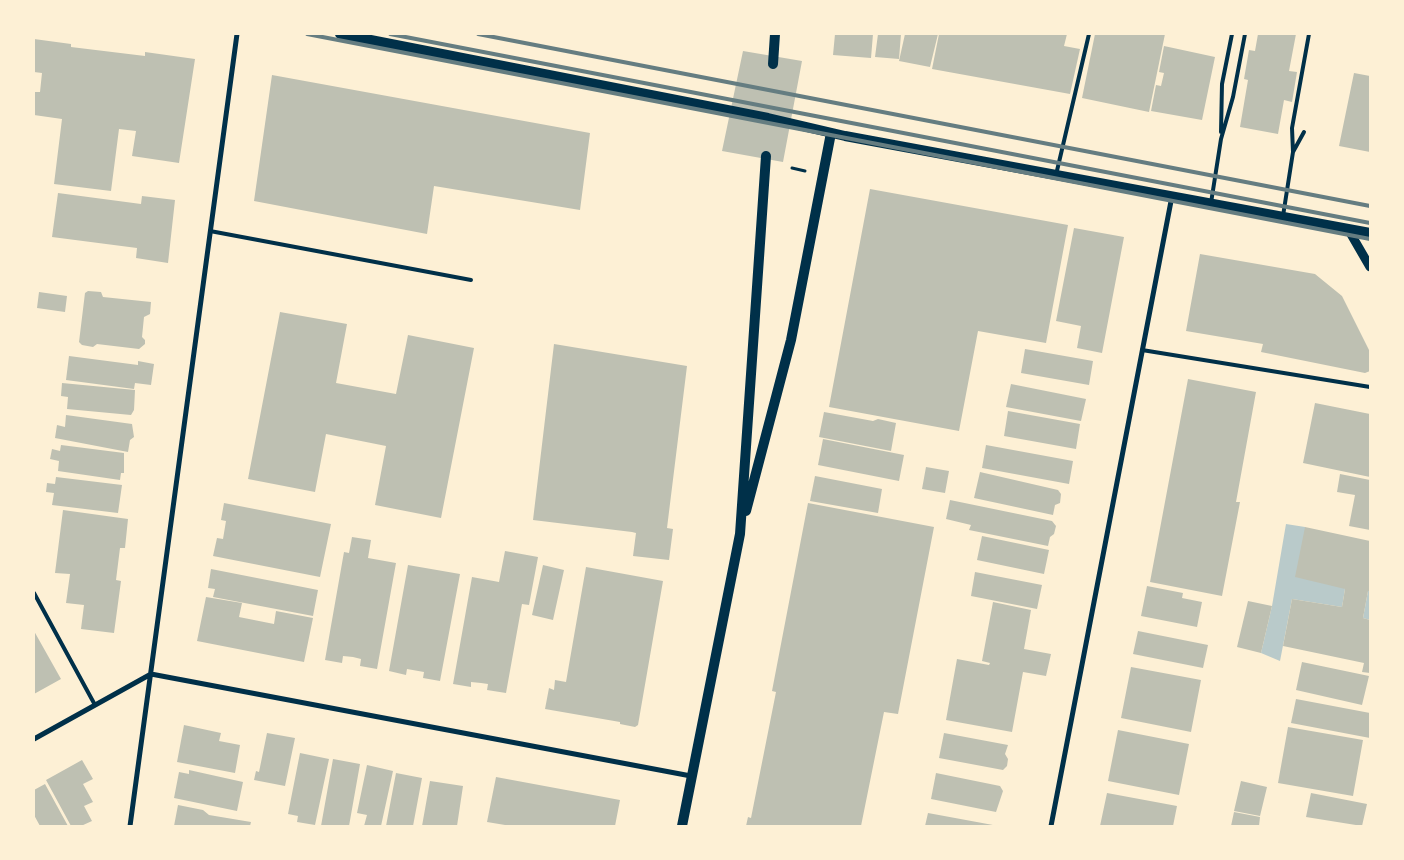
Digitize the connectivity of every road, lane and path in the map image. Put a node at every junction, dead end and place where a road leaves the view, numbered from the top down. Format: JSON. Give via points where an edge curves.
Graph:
{"nodes":[{"id":1,"x":237,"y":34,"type":"edge"},
{"id":2,"x":340,"y":34,"type":"edge"},
{"id":3,"x":775,"y":34,"type":"edge"},
{"id":4,"x":1088,"y":34,"type":"edge"},
{"id":5,"x":1232,"y":34,"type":"edge"},
{"id":6,"x":1245,"y":34,"type":"edge"},
{"id":7,"x":1309,"y":34,"type":"edge"},
{"id":8,"x":773,"y":64,"type":"dead end"},
{"id":9,"x":1304,"y":132,"type":"dead end"},
{"id":10,"x":831,"y":133,"type":"junction"},
{"id":11,"x":1221,"y":139,"type":"junction"},
{"id":12,"x":1294,"y":152,"type":"junction"},
{"id":13,"x":766,"y":156,"type":"dead end"},
{"id":14,"x":1056,"y":175,"type":"junction"},
{"id":15,"x":1172,"y":196,"type":"junction"},
{"id":16,"x":1211,"y":203,"type":"junction"},
{"id":17,"x":1282,"y":217,"type":"junction"},
{"id":18,"x":1348,"y":229,"type":"junction"},
{"id":19,"x":210,"y":231,"type":"junction"},
{"id":20,"x":1370,"y":233,"type":"edge"},
{"id":21,"x":1370,"y":267,"type":"edge"},
{"id":22,"x":471,"y":280,"type":"dead end"},
{"id":23,"x":1142,"y":350,"type":"junction"},
{"id":24,"x":1370,"y":387,"type":"edge"},
{"id":25,"x":740,"y":534,"type":"junction"},
{"id":26,"x":34,"y":593,"type":"edge"},
{"id":27,"x":151,"y":674,"type":"junction"},
{"id":28,"x":96,"y":705,"type":"junction"},
{"id":29,"x":34,"y":739,"type":"edge"},
{"id":30,"x":691,"y":776,"type":"junction"},
{"id":31,"x":130,"y":826,"type":"edge"},
{"id":32,"x":682,"y":826,"type":"edge"},
{"id":33,"x":1051,"y":826,"type":"edge"}],
"edges":[{"from":1,"to":19,"type":"street"},
{"from":2,"to":10,"type":"main road"},
{"from":3,"to":8,"type":"main road"},
{"from":4,"to":14,"type":"lane"},
{"from":5,"to":11,"type":"lane","via":[[1222,84]]},
{"from":6,"to":11,"type":"lane"},
{"from":7,"to":12,"type":"lane","via":[[1292,128]]},
{"from":9,"to":12,"type":"lane"},
{"from":10,"to":14,"type":"main road"},
{"from":10,"to":25,"type":"main road","via":[[791,340]]},
{"from":11,"to":16,"type":"lane"},
{"from":12,"to":17,"type":"lane"},
{"from":13,"to":25,"type":"main road"},
{"from":14,"to":15,"type":"main road"},
{"from":15,"to":16,"type":"main road"},
{"from":15,"to":23,"type":"street"},
{"from":16,"to":17,"type":"main road"},
{"from":17,"to":18,"type":"main road"},
{"from":18,"to":20,"type":"main road"},
{"from":18,"to":21,"type":"street"},
{"from":19,"to":22,"type":"lane"},
{"from":19,"to":27,"type":"street"},
{"from":23,"to":24,"type":"lane"},
{"from":23,"to":33,"type":"street"},
{"from":25,"to":30,"type":"main road"},
{"from":26,"to":28,"type":"lane"},
{"from":27,"to":28,"type":"street"},
{"from":27,"to":30,"type":"street"},
{"from":27,"to":31,"type":"street"},
{"from":28,"to":29,"type":"street"},
{"from":30,"to":32,"type":"main road"}]}
